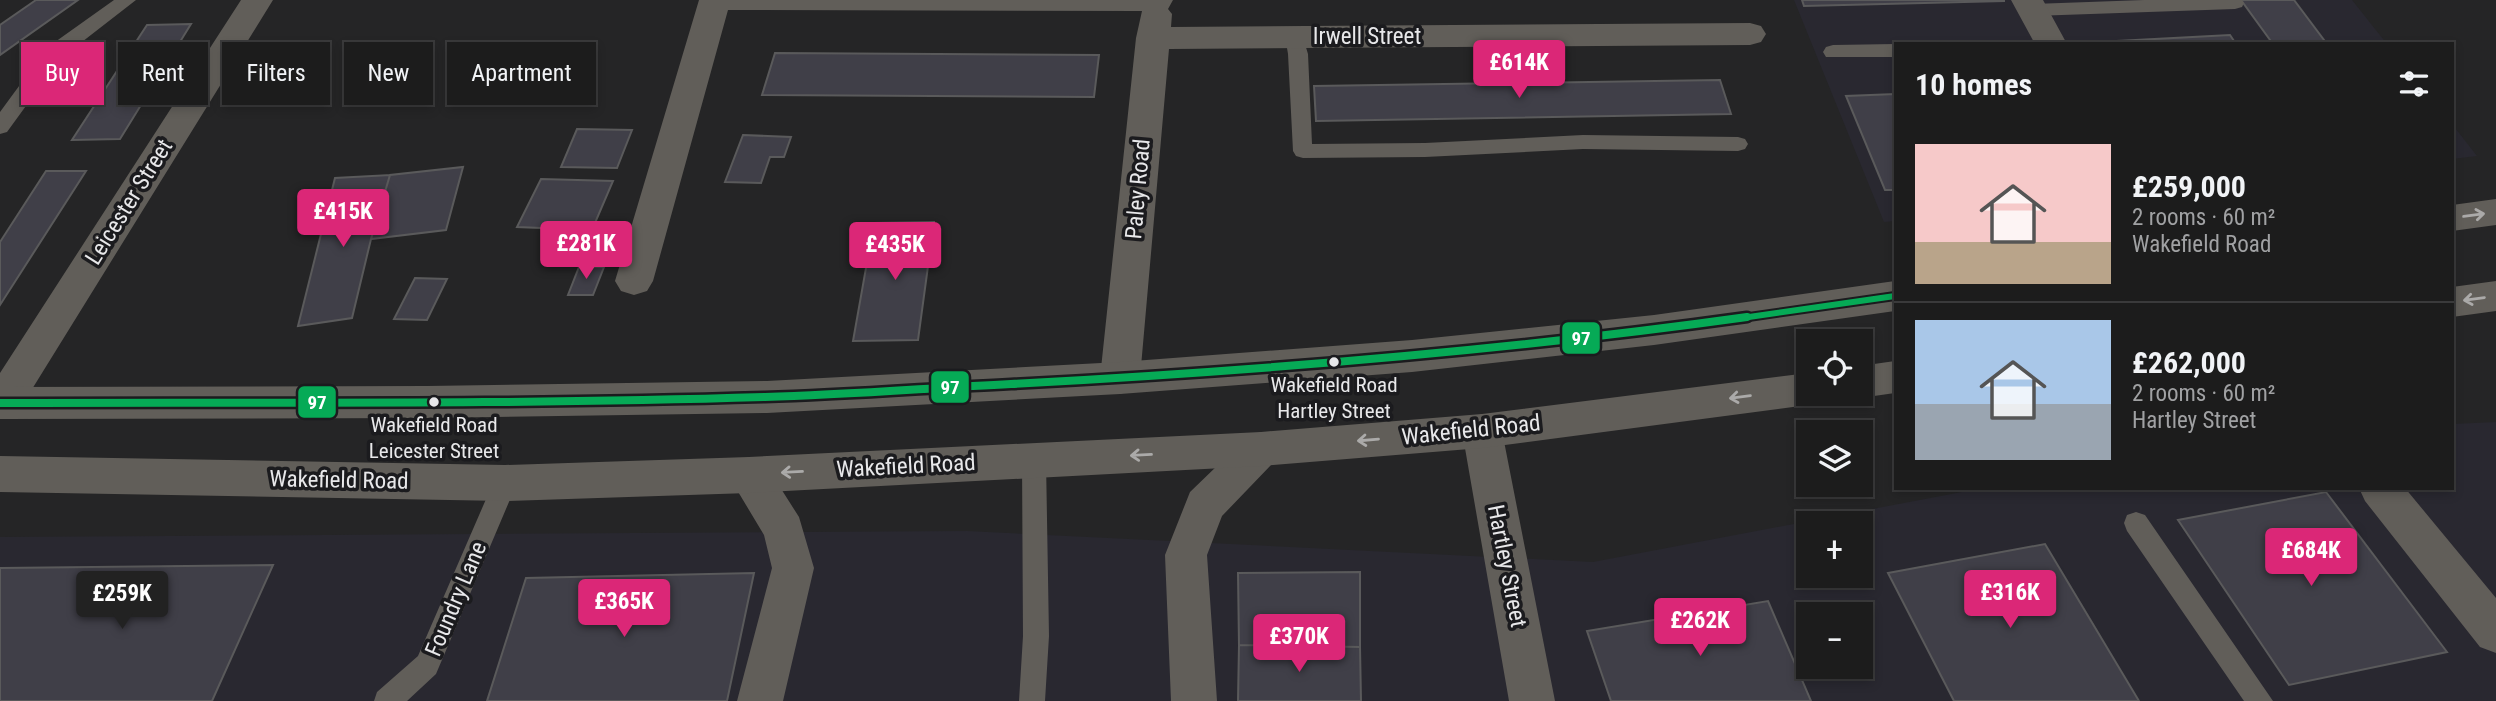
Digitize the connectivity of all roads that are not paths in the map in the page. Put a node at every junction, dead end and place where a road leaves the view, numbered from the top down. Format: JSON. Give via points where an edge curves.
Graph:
{"nodes":[{"id":1,"x":127,"y":0,"type":"edge"},
{"id":2,"x":257,"y":0,"type":"edge"},
{"id":3,"x":715,"y":0,"type":"edge"},
{"id":4,"x":721,"y":0,"type":"edge"},
{"id":5,"x":1158,"y":1,"type":"edge"},
{"id":6,"x":2235,"y":3,"type":"dead end"},
{"id":7,"x":2030,"y":5,"type":"edge"},
{"id":8,"x":1750,"y":34,"type":"dead end"},
{"id":9,"x":1294,"y":36,"type":"junction"},
{"id":10,"x":1152,"y":38,"type":"junction"},
{"id":11,"x":2050,"y":42,"type":"edge"},
{"id":12,"x":1894,"y":51,"type":"edge"},
{"id":13,"x":1833,"y":52,"type":"dead end"},
{"id":14,"x":0,"y":127,"type":"edge"},
{"id":15,"x":1738,"y":144,"type":"dead end"},
{"id":16,"x":2496,"y":212,"type":"edge"},
{"id":17,"x":2454,"y":218,"type":"edge"},
{"id":18,"x":634,"y":281,"type":"dead end"},
{"id":19,"x":1894,"y":296,"type":"edge"},
{"id":20,"x":2496,"y":296,"type":"edge"},
{"id":21,"x":2454,"y":302,"type":"edge"},
{"id":22,"x":1894,"y":377,"type":"edge"},
{"id":23,"x":1120,"y":378,"type":"junction"},
{"id":24,"x":1873,"y":380,"type":"edge"},
{"id":25,"x":1796,"y":390,"type":"edge"},
{"id":26,"x":1,"y":403,"type":"edge"},
{"id":27,"x":1482,"y":431,"type":"junction"},
{"id":28,"x":1261,"y":449,"type":"junction"},
{"id":29,"x":1034,"y":460,"type":"junction"},
{"id":30,"x":0,"y":474,"type":"edge"},
{"id":31,"x":748,"y":475,"type":"junction"},
{"id":32,"x":505,"y":483,"type":"junction"},
{"id":33,"x":2382,"y":490,"type":"edge"},
{"id":34,"x":2136,"y":523,"type":"dead end"},
{"id":35,"x":2496,"y":632,"type":"edge"},
{"id":36,"x":387,"y":701,"type":"edge"},
{"id":37,"x":760,"y":701,"type":"edge"},
{"id":38,"x":1032,"y":701,"type":"edge"},
{"id":39,"x":1194,"y":701,"type":"edge"},
{"id":40,"x":1532,"y":701,"type":"edge"},
{"id":41,"x":2260,"y":701,"type":"edge"}],
"edges":[{"from":1,"to":14,"type":"lane","via":[[48,61]]},
{"from":2,"to":26,"type":"street","name":"Leicester Street"},
{"from":3,"to":18,"type":"street"},
{"from":4,"to":5,"type":"street"},
{"from":5,"to":10,"type":"street","name":"Paley Road"},
{"from":6,"to":7,"type":"lane"},
{"from":7,"to":11,"type":"street"},
{"from":8,"to":9,"type":"street","name":"Irwell Street"},
{"from":9,"to":10,"type":"street","name":"Irwell Street"},
{"from":9,"to":15,"type":"lane","via":[[1303,151],[1583,142]]},
{"from":10,"to":23,"type":"street","name":"Paley Road"},
{"from":12,"to":13,"type":"lane"},
{"from":17,"to":16,"type":"street","one_way":true},
{"from":19,"to":23,"type":"street","via":[[1654,330],[1426,355]]},
{"from":20,"to":21,"type":"street","one_way":true},
{"from":22,"to":24,"type":"street"},
{"from":23,"to":26,"type":"street","via":[[767,397]]},
{"from":25,"to":27,"type":"street","name":"Wakefield Road","one_way":true},
{"from":27,"to":28,"type":"street","name":"Wakefield Road","one_way":true},
{"from":27,"to":40,"type":"street","name":"Hartley Street"},
{"from":28,"to":29,"type":"street","name":"Wakefield Road","one_way":true},
{"from":28,"to":39,"type":"street","via":[[1205,505],[1186,555]]},
{"from":29,"to":31,"type":"street","name":"Wakefield Road","one_way":true},
{"from":29,"to":38,"type":"lane"},
{"from":30,"to":32,"type":"street","name":"Wakefield Road"},
{"from":31,"to":32,"type":"street","name":"Wakefield Road"},
{"from":31,"to":37,"type":"street","via":[[784,530],[793,568]]},
{"from":32,"to":36,"type":"lane","name":"Foundry Lane","via":[[427,665]]},
{"from":33,"to":35,"type":"street"},
{"from":34,"to":41,"type":"lane"}]}
